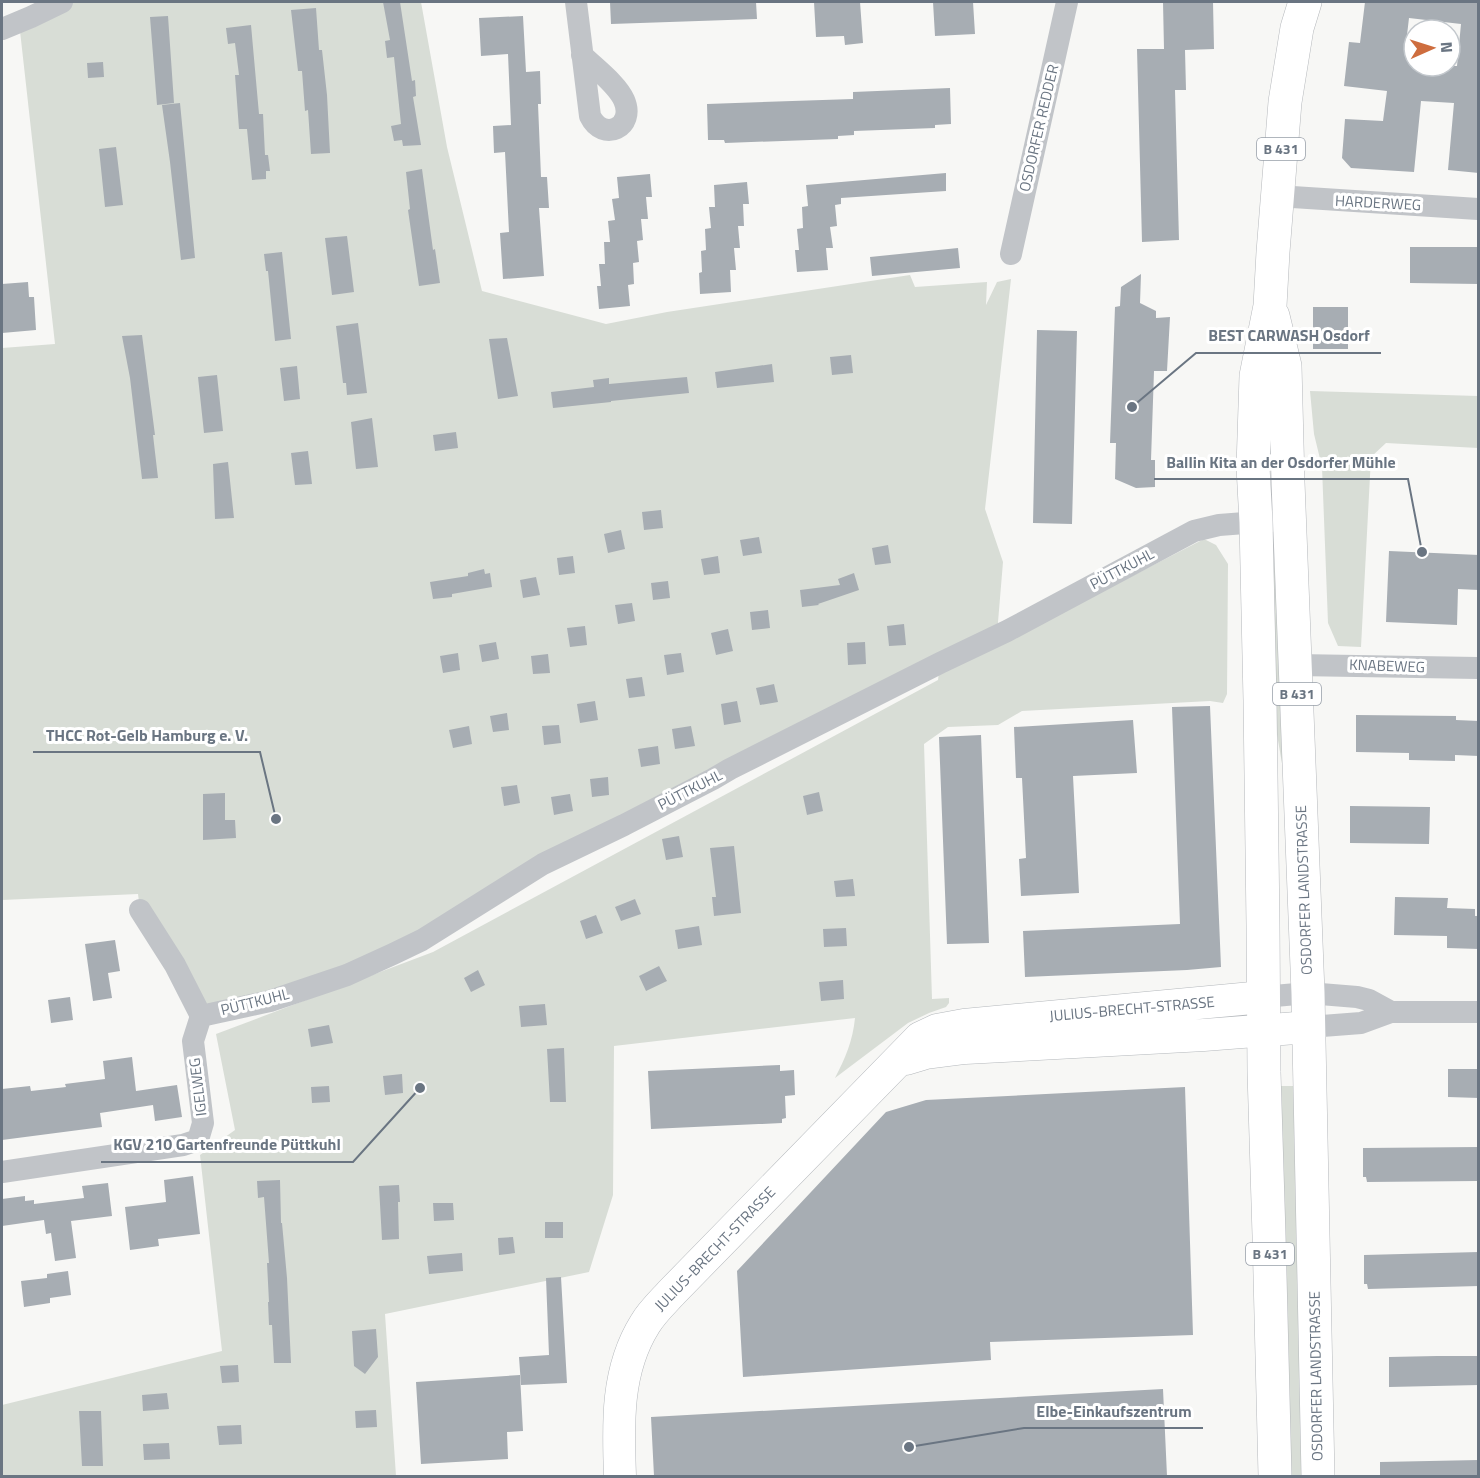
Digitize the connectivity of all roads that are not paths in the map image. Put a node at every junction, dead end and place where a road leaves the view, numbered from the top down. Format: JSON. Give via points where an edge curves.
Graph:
{"nodes":[{"id":1,"x":62,"y":2,"type":"edge"},
{"id":2,"x":576,"y":2,"type":"edge"},
{"id":3,"x":1066,"y":2,"type":"edge"},
{"id":4,"x":1300,"y":10,"type":"edge"},
{"id":5,"x":2,"y":29,"type":"edge"},
{"id":6,"x":582,"y":55,"type":"dead end"},
{"id":7,"x":1277,"y":196,"type":"junction"},
{"id":8,"x":1479,"y":209,"type":"edge"},
{"id":9,"x":1011,"y":255,"type":"dead end"},
{"id":10,"x":1270,"y":306,"type":"junction"},
{"id":11,"x":1290,"y":519,"type":"junction"},
{"id":12,"x":1256,"y":522,"type":"junction"},
{"id":13,"x":1296,"y":665,"type":"junction"},
{"id":14,"x":1479,"y":668,"type":"edge"},
{"id":15,"x":140,"y":910,"type":"dead end"},
{"id":16,"x":1308,"y":993,"type":"junction"},
{"id":17,"x":1263,"y":997,"type":"junction"},
{"id":18,"x":1391,"y":1012,"type":"junction"},
{"id":19,"x":1479,"y":1012,"type":"edge"},
{"id":20,"x":201,"y":1016,"type":"junction"},
{"id":21,"x":1309,"y":1027,"type":"junction"},
{"id":22,"x":1263,"y":1030,"type":"junction"},
{"id":23,"x":896,"y":1062,"type":"junction"},
{"id":24,"x":2,"y":1172,"type":"edge"},
{"id":25,"x":620,"y":1476,"type":"edge"},
{"id":26,"x":1275,"y":1476,"type":"edge"},
{"id":27,"x":1318,"y":1476,"type":"edge"}],
"edges":[{"from":1,"to":5,"type":"street"},
{"from":2,"to":6,"type":"street"},
{"from":3,"to":9,"type":"street","name":"OSDORFER REDDER"},
{"from":4,"to":7,"type":"main road","name":"OSDORFER LANDSTRASSE","number":"B 431","via":[[1285,102]]},
{"from":7,"to":8,"type":"street","name":"HARDERWEG"},
{"from":7,"to":10,"type":"main road","name":"OSDORFER LANDSTRASSE","number":"B 431"},
{"from":10,"to":11,"type":"main road","name":"OSDORFER LANDSTRASSE","number":"B 431","via":[[1285,366]]},
{"from":10,"to":12,"type":"main road","name":"OSDORFER LANDSTRASSE","number":"B 431","via":[[1256,375]]},
{"from":11,"to":12,"type":"street","name":"PÜTTKUHL"},
{"from":11,"to":13,"type":"main road","name":"OSDORFER LANDSTRASSE","number":"B 431"},
{"from":12,"to":17,"type":"main road","name":"OSDORFER LANDSTRASSE","number":"B 431"},
{"from":12,"to":20,"type":"street","name":"PÜTTKUHL","via":[[1219,525],[1187,534],[1007,631],[543,864],[393,954],[347,975],[270,1001]]},
{"from":13,"to":14,"type":"street","name":"KNABEWEG"},
{"from":13,"to":16,"type":"main road","name":"OSDORFER LANDSTRASSE","number":"B 431"},
{"from":15,"to":20,"type":"street","name":"PÜTTKUHL"},
{"from":16,"to":17,"type":"street","name":"JULIUS-BRECHT-STRASSE"},
{"from":16,"to":18,"type":"street","name":"JULIUS-BRECHT-STRASSE","via":[[1357,997]]},
{"from":16,"to":21,"type":"main road","name":"OSDORFER LANDSTRASSE","number":"B 431"},
{"from":17,"to":22,"type":"main road","name":"OSDORFER LANDSTRASSE","number":"B 431"},
{"from":17,"to":23,"type":"street","name":"JULIUS-BRECHT-STRASSE","via":[[950,1027],[920,1038]]},
{"from":18,"to":19,"type":"street"},
{"from":18,"to":21,"type":"street","via":[[1361,1023]]},
{"from":20,"to":24,"type":"street","name":"IGELWEG","via":[[193,1041],[203,1123],[198,1140],[183,1146]]},
{"from":21,"to":22,"type":"street","name":"JULIUS-BRECHT-STRASSE"},
{"from":21,"to":27,"type":"main road","name":"OSDORFER LANDSTRASSE","number":"B 431"},
{"from":22,"to":23,"type":"street","name":"JULIUS-BRECHT-STRASSE","via":[[965,1048]]},
{"from":22,"to":26,"type":"main road","name":"OSDORFER LANDSTRASSE","number":"B 431"},
{"from":23,"to":25,"type":"street","name":"JULIUS-BRECHT-STRASSE","via":[[645,1324],[627,1361],[622,1385]]}]}
